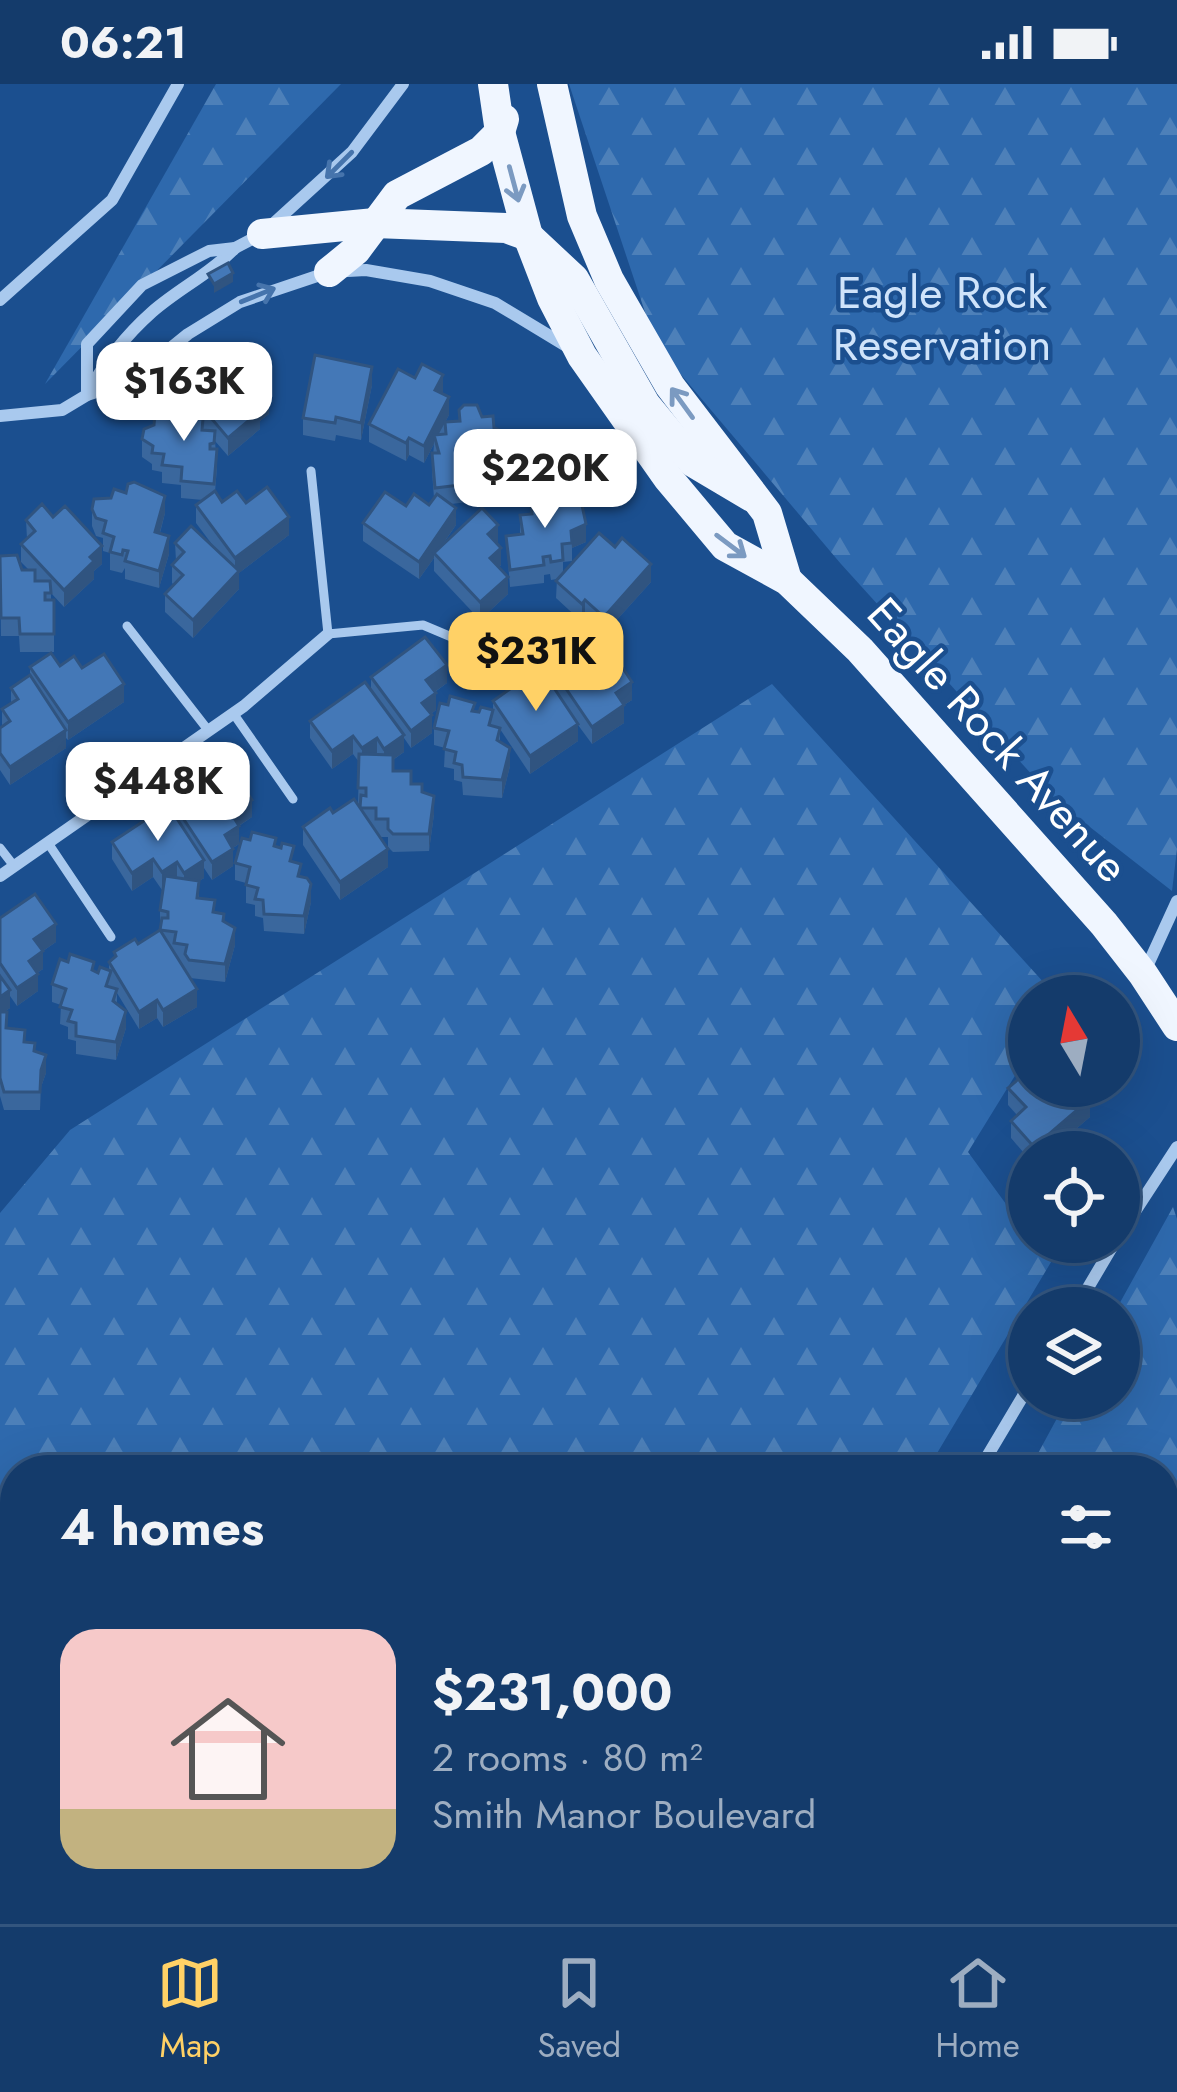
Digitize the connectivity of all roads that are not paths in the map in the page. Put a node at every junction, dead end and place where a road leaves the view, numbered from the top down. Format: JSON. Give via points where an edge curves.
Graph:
{"nodes":[{"id":1,"x":178,"y":84,"type":"edge"},
{"id":2,"x":403,"y":84,"type":"edge"},
{"id":3,"x":493,"y":84,"type":"edge"},
{"id":4,"x":512,"y":84,"type":"edge"},
{"id":5,"x":553,"y":84,"type":"edge"},
{"id":6,"x":500,"y":133,"type":"junction"},
{"id":7,"x":375,"y":223,"type":"junction"},
{"id":8,"x":528,"y":236,"type":"junction"},
{"id":9,"x":249,"y":241,"type":"junction"},
{"id":10,"x":329,"y":272,"type":"junction"},
{"id":11,"x":0,"y":300,"type":"edge"},
{"id":12,"x":582,"y":356,"type":"junction"},
{"id":13,"x":87,"y":395,"type":"junction"},
{"id":14,"x":0,"y":416,"type":"edge"},
{"id":15,"x":310,"y":471,"type":"dead end"},
{"id":16,"x":752,"y":497,"type":"junction"},
{"id":17,"x":787,"y":580,"type":"junction"},
{"id":18,"x":127,"y":626,"type":"dead end"},
{"id":19,"x":328,"y":634,"type":"junction"},
{"id":20,"x":506,"y":660,"type":"dead end"},
{"id":21,"x":233,"y":713,"type":"junction"},
{"id":22,"x":208,"y":730,"type":"junction"},
{"id":23,"x":293,"y":799,"type":"dead end"},
{"id":24,"x":48,"y":843,"type":"junction"},
{"id":25,"x":0,"y":848,"type":"edge"},
{"id":26,"x":14,"y":866,"type":"junction"},
{"id":27,"x":0,"y":876,"type":"edge"},
{"id":28,"x":1177,"y":901,"type":"edge"},
{"id":29,"x":111,"y":937,"type":"dead end"},
{"id":30,"x":1143,"y":974,"type":"junction"},
{"id":31,"x":1177,"y":1026,"type":"edge"},
{"id":32,"x":1177,"y":1147,"type":"edge"},
{"id":33,"x":1140,"y":1204,"type":"edge"},
{"id":34,"x":1009,"y":1419,"type":"edge"},
{"id":35,"x":988,"y":1455,"type":"edge"}],
"edges":[{"from":1,"to":11,"type":"street","via":[[112,200]]},
{"from":2,"to":9,"type":"street","one_way":true,"via":[[352,152]]},
{"from":3,"to":6,"type":"main road","name":"Eagle Rock Avenue"},
{"from":4,"to":6,"type":"main road"},
{"from":16,"to":5,"type":"main road","name":"Eagle Rock Avenue","one_way":true,"via":[[670,386],[609,280],[582,216]]},
{"from":6,"to":7,"type":"main road","via":[[481,152],[398,195]]},
{"from":6,"to":8,"type":"main road","name":"Eagle Rock Avenue","one_way":true},
{"from":7,"to":8,"type":"main road","via":[[506,227]]},
{"from":7,"to":9,"type":"main road"},
{"from":7,"to":10,"type":"main road"},
{"from":8,"to":12,"type":"main road","name":"Eagle Rock Avenue"},
{"from":8,"to":16,"type":"main road","via":[[574,279],[645,404],[693,462]]},
{"from":9,"to":13,"type":"street","via":[[153,311],[106,359]]},
{"from":9,"to":13,"type":"street","via":[[142,285],[87,344]]},
{"from":10,"to":12,"type":"street","via":[[366,270],[473,295]]},
{"from":13,"to":10,"type":"street","one_way":true,"via":[[130,381],[240,302]]},
{"from":12,"to":17,"type":"main road","name":"Eagle Rock Avenue","one_way":true,"via":[[725,546]]},
{"from":13,"to":14,"type":"street","via":[[62,410]]},
{"from":15,"to":19,"type":"lane"},
{"from":16,"to":17,"type":"main road","name":"Eagle Rock Avenue","via":[[766,513]]},
{"from":17,"to":30,"type":"main road","name":"Eagle Rock Avenue","via":[[860,650]]},
{"from":18,"to":22,"type":"lane"},
{"from":19,"to":20,"type":"lane","via":[[423,625]]},
{"from":19,"to":21,"type":"street"},
{"from":21,"to":22,"type":"street"},
{"from":21,"to":23,"type":"lane"},
{"from":22,"to":24,"type":"street"},
{"from":24,"to":26,"type":"street"},
{"from":24,"to":29,"type":"lane"},
{"from":25,"to":26,"type":"lane"},
{"from":26,"to":27,"type":"street"},
{"from":28,"to":30,"type":"street"},
{"from":30,"to":31,"type":"main road","name":"Eagle Rock Avenue"},
{"from":32,"to":33,"type":"street"},
{"from":34,"to":35,"type":"street"}]}
